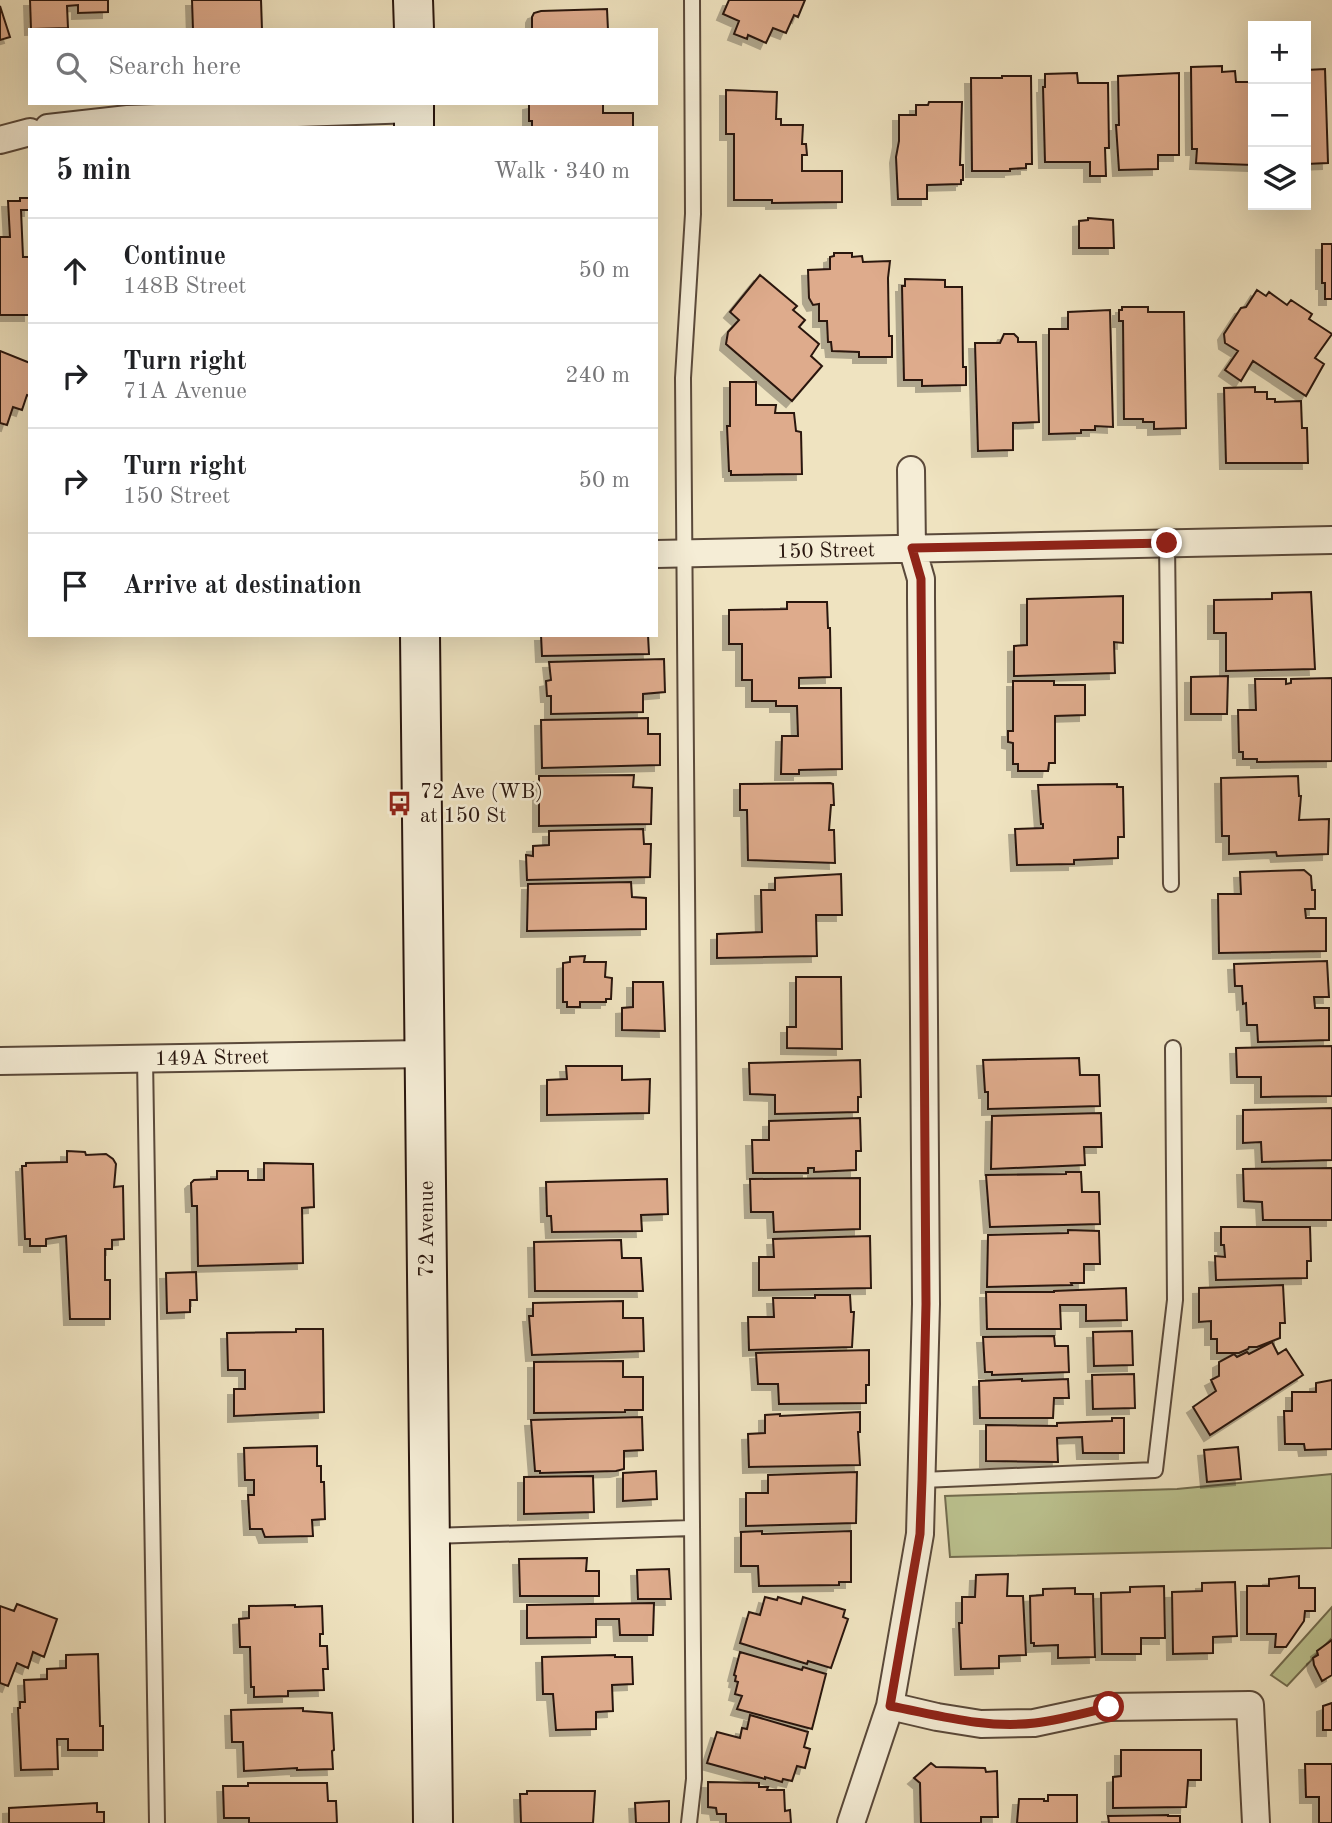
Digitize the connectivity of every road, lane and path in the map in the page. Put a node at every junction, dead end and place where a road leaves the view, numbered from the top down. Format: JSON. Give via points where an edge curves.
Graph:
{"nodes":[{"id":1,"x":413,"y":0,"type":"edge"},
{"id":2,"x":692,"y":0,"type":"edge"},
{"id":3,"x":414,"y":28,"type":"edge"},
{"id":4,"x":414,"y":113,"type":"edge"},
{"id":5,"x":64,"y":126,"type":"edge"},
{"id":6,"x":28,"y":133,"type":"edge"},
{"id":7,"x":0,"y":140,"type":"edge"},
{"id":8,"x":911,"y":470,"type":"dead end"},
{"id":9,"x":1332,"y":540,"type":"edge"},
{"id":10,"x":1167,"y":543,"type":"junction"},
{"id":11,"x":912,"y":548,"type":"junction"},
{"id":12,"x":684,"y":553,"type":"junction"},
{"id":13,"x":658,"y":554,"type":"edge"},
{"id":14,"x":419,"y":637,"type":"edge"},
{"id":15,"x":1171,"y":884,"type":"dead end"},
{"id":16,"x":1173,"y":1048,"type":"dead end"},
{"id":17,"x":424,"y":1054,"type":"junction"},
{"id":18,"x":145,"y":1058,"type":"junction"},
{"id":19,"x":0,"y":1061,"type":"edge"},
{"id":20,"x":922,"y":1480,"type":"junction"},
{"id":21,"x":692,"y":1528,"type":"junction"},
{"id":22,"x":428,"y":1536,"type":"junction"},
{"id":23,"x":890,"y":1706,"type":"junction"},
{"id":24,"x":157,"y":1823,"type":"edge"},
{"id":25,"x":433,"y":1823,"type":"edge"},
{"id":26,"x":689,"y":1823,"type":"edge"},
{"id":27,"x":851,"y":1823,"type":"edge"},
{"id":28,"x":1256,"y":1823,"type":"edge"}],
"edges":[{"from":1,"to":3,"type":"main road"},
{"from":2,"to":12,"type":"lane","via":[[694,214],[683,378]]},
{"from":4,"to":5,"type":"street","via":[[128,118]]},
{"from":6,"to":7,"type":"street"},
{"from":8,"to":11,"type":"street"},
{"from":9,"to":10,"type":"street","name":"150 Street"},
{"from":10,"to":11,"type":"street","name":"150 Street"},
{"from":10,"to":15,"type":"lane"},
{"from":11,"to":12,"type":"street","name":"150 Street"},
{"from":11,"to":20,"type":"street","via":[[921,579],[926,1290]]},
{"from":12,"to":13,"type":"street","name":"150 Street"},
{"from":12,"to":21,"type":"lane"},
{"from":14,"to":17,"type":"main road","name":"72 Avenue"},
{"from":16,"to":20,"type":"lane","via":[[1175,1300],[1154,1470]]},
{"from":17,"to":18,"type":"street","name":"149A Street"},
{"from":17,"to":22,"type":"main road","name":"72 Avenue"},
{"from":18,"to":19,"type":"street","name":"149A Street"},
{"from":18,"to":24,"type":"lane"},
{"from":20,"to":23,"type":"street","via":[[920,1534]]},
{"from":21,"to":22,"type":"lane"},
{"from":21,"to":26,"type":"lane","via":[[694,1779]]},
{"from":22,"to":25,"type":"main road","name":"72 Avenue"},
{"from":23,"to":27,"type":"street"},
{"from":23,"to":28,"type":"street","via":[[981,1724],[1034,1723],[1109,1707],[1250,1705]]}]}
